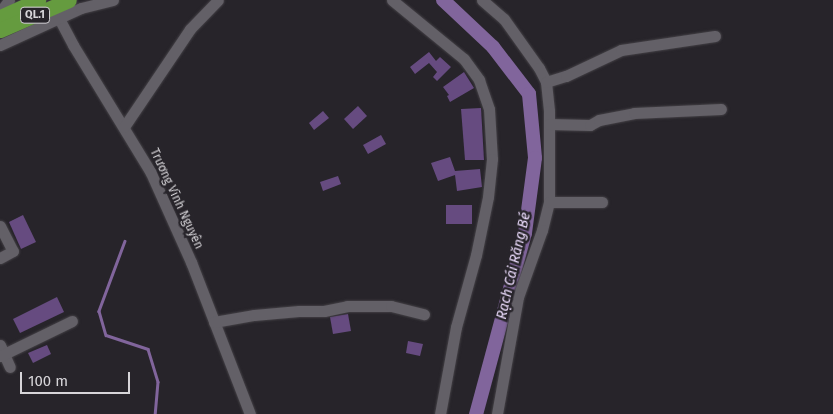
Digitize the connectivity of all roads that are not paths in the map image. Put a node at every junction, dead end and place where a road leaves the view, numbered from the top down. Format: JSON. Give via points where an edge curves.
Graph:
{"nodes":[{"id":1,"x":5,"y":0,"type":"edge"},
{"id":2,"x":9,"y":0,"type":"edge"},
{"id":3,"x":38,"y":0,"type":"edge"},
{"id":4,"x":112,"y":0,"type":"edge"},
{"id":5,"x":218,"y":0,"type":"edge"},
{"id":6,"x":392,"y":0,"type":"edge"},
{"id":7,"x":482,"y":0,"type":"edge"},
{"id":8,"x":0,"y":1,"type":"edge"},
{"id":9,"x":78,"y":2,"type":"edge"},
{"id":10,"x":0,"y":12,"type":"edge"},
{"id":11,"x":56,"y":13,"type":"junction"},
{"id":12,"x":0,"y":16,"type":"edge"},
{"id":13,"x":0,"y":30,"type":"edge"},
{"id":14,"x":715,"y":36,"type":"dead end"},
{"id":15,"x":0,"y":45,"type":"edge"},
{"id":16,"x":546,"y":82,"type":"junction"},
{"id":17,"x":721,"y":109,"type":"dead end"},
{"id":18,"x":549,"y":124,"type":"junction"},
{"id":19,"x":124,"y":127,"type":"junction"},
{"id":20,"x":549,"y":202,"type":"junction"},
{"id":21,"x":602,"y":202,"type":"dead end"},
{"id":22,"x":0,"y":226,"type":"edge"},
{"id":23,"x":0,"y":258,"type":"edge"},
{"id":24,"x":424,"y":314,"type":"dead end"},
{"id":25,"x":72,"y":321,"type":"dead end"},
{"id":26,"x":214,"y":322,"type":"junction"},
{"id":27,"x":1,"y":352,"type":"edge"},
{"id":28,"x":10,"y":367,"type":"dead end"},
{"id":29,"x":250,"y":414,"type":"edge"},
{"id":30,"x":440,"y":414,"type":"edge"},
{"id":31,"x":497,"y":414,"type":"edge"}],
"edges":[{"from":1,"to":8,"type":"street"},
{"from":2,"to":10,"type":"street"},
{"from":3,"to":12,"type":"highway","number":"QL.1"},
{"from":4,"to":9,"type":"street"},
{"from":5,"to":19,"type":"street","via":[[190,29]]},
{"from":6,"to":30,"type":"street","via":[[464,59],[479,80],[489,109],[492,159],[488,197],[456,327]]},
{"from":7,"to":16,"type":"street","via":[[504,19]]},
{"from":9,"to":11,"type":"highway","number":"QL.1"},
{"from":11,"to":13,"type":"highway","number":"QL.1"},
{"from":11,"to":15,"type":"street"},
{"from":11,"to":19,"type":"street","name":"Trương Vĩnh Nguyên"},
{"from":14,"to":16,"type":"street","via":[[621,50]]},
{"from":16,"to":18,"type":"street"},
{"from":17,"to":18,"type":"street","via":[[634,114],[599,120],[590,125]]},
{"from":18,"to":20,"type":"street"},
{"from":19,"to":26,"type":"street","name":"Trương Vĩnh Nguyên","via":[[151,173]]},
{"from":20,"to":21,"type":"street"},
{"from":20,"to":31,"type":"street","via":[[518,297]]},
{"from":22,"to":23,"type":"street","via":[[13,251]]},
{"from":24,"to":26,"type":"street","via":[[391,306],[347,306]]},
{"from":25,"to":27,"type":"street"},
{"from":26,"to":29,"type":"street","name":"Trương Vĩnh Nguyên"},
{"from":27,"to":28,"type":"street"}]}
